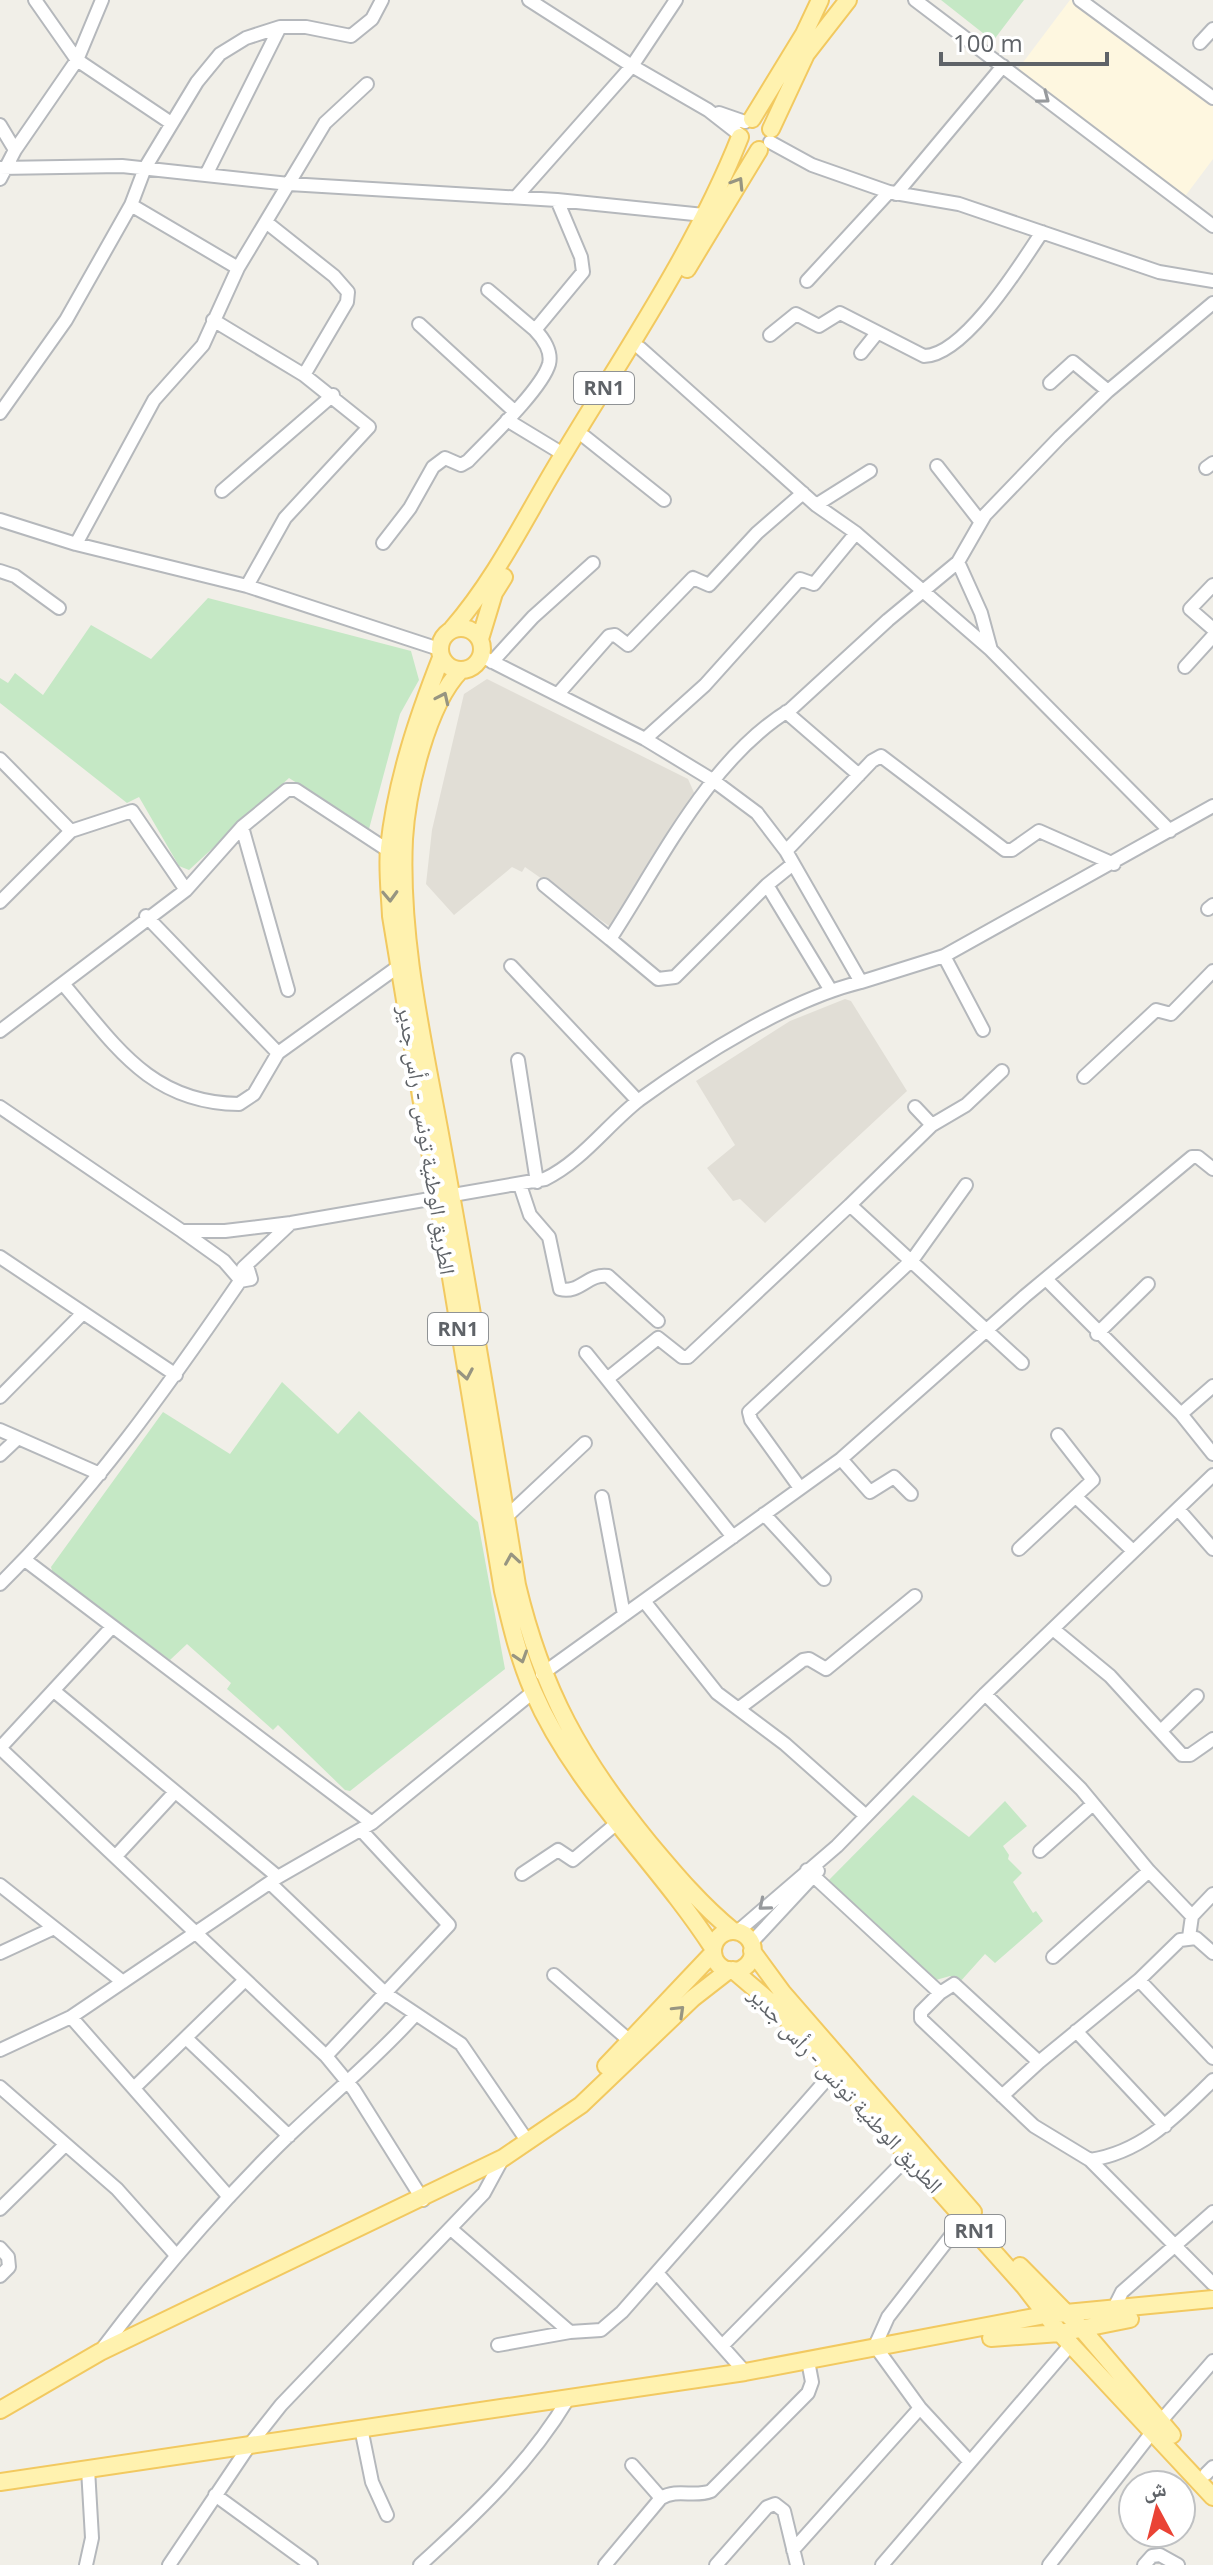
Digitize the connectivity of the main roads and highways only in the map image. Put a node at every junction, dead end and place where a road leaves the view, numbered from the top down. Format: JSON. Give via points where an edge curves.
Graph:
{"nodes":[{"id":1,"x":820,"y":0,"type":"edge"},
{"id":2,"x":848,"y":0,"type":"edge"},
{"id":3,"x":744,"y":128,"type":"junction"},
{"id":4,"x":767,"y":140,"type":"junction"},
{"id":5,"x":452,"y":629,"type":"junction"},
{"id":6,"x":485,"y":652,"type":"junction"},
{"id":7,"x":440,"y":654,"type":"junction"},
{"id":8,"x":461,"y":670,"type":"junction"},
{"id":9,"x":443,"y":1195,"type":"junction"},
{"id":10,"x":735,"y":1931,"type":"junction"},
{"id":11,"x":752,"y":1947,"type":"junction"},
{"id":12,"x":713,"y":1950,"type":"junction"},
{"id":13,"x":731,"y":1970,"type":"junction"},
{"id":14,"x":518,"y":2148,"type":"junction"},
{"id":15,"x":1213,"y":2299,"type":"edge"},
{"id":16,"x":1213,"y":2307,"type":"edge"},
{"id":17,"x":1068,"y":2313,"type":"junction"},
{"id":18,"x":1045,"y":2315,"type":"junction"},
{"id":19,"x":1082,"y":2329,"type":"junction"},
{"id":20,"x":1066,"y":2338,"type":"junction"},
{"id":21,"x":877,"y":2350,"type":"junction"},
{"id":22,"x":0,"y":2410,"type":"edge"},
{"id":23,"x":1156,"y":2426,"type":"junction"},
{"id":24,"x":0,"y":2473,"type":"edge"},
{"id":25,"x":1211,"y":2474,"type":"edge"},
{"id":26,"x":37,"y":2477,"type":"junction"},
{"id":27,"x":0,"y":2482,"type":"edge"},
{"id":28,"x":1213,"y":2497,"type":"edge"}],
"edges":[{"from":1,"to":3,"type":"main road","number":"RN1"},
{"from":2,"to":4,"type":"main road","number":"RN1","via":[[806,54]]},
{"from":3,"to":4,"type":"main road","via":[[762,119]]},
{"from":3,"to":4,"type":"main road","via":[[749,149]]},
{"from":3,"to":5,"type":"main road","number":"RN1","via":[[704,215],[635,338],[511,548]]},
{"from":6,"to":4,"type":"main road","number":"RN1","one_way":true,"via":[[494,593]]},
{"from":5,"to":6,"type":"main road","via":[[471,630]]},
{"from":5,"to":7,"type":"main road","number":"RN1","via":[[442,637]]},
{"from":6,"to":8,"type":"main road","number":"RN1"},
{"from":7,"to":8,"type":"main road","via":[[450,667]]},
{"from":7,"to":9,"type":"main road","name":"الطريق الوطنية تونس - رأس جدير","number":"RN1","one_way":true,"via":[[408,751],[389,851],[391,916]]},
{"from":9,"to":8,"type":"main road","name":"الطريق الوطنية تونس - رأس جدير","number":"RN1","one_way":true,"via":[[406,912],[404,836],[421,750],[451,680]]},
{"from":10,"to":9,"type":"main road","name":"الطريق الوطنية تونس - رأس جدير","number":"RN1","one_way":true,"via":[[690,1890],[601,1784],[542,1674],[520,1598]]},
{"from":9,"to":12,"type":"main road","name":"الطريق الوطنية تونس - رأس جدير","number":"RN1","one_way":true,"via":[[503,1591],[533,1692],[591,1790],[683,1902]]},
{"from":10,"to":11,"type":"main road","number":"RN1"},
{"from":10,"to":12,"type":"main road","via":[[722,1934]]},
{"from":11,"to":13,"type":"main road","via":[[744,1967]]},
{"from":11,"to":17,"type":"main road","name":"الطريق الوطنية تونس - رأس جدير","number":"RN1","via":[[782,1992],[1028,2276]]},
{"from":12,"to":13,"type":"main road","number":"RN1","via":[[716,1962]]},
{"from":12,"to":14,"type":"main road","via":[[631,2042]]},
{"from":14,"to":13,"type":"main road","one_way":true,"via":[[581,2105],[693,1998]]},
{"from":13,"to":18,"type":"main road","name":"الطريق الوطنية تونس - رأس جدير","number":"RN1","via":[[774,2005]]},
{"from":14,"to":22,"type":"main road","via":[[423,2200],[100,2352]]},
{"from":15,"to":17,"type":"main road"},
{"from":16,"to":19,"type":"main road"},
{"from":17,"to":18,"type":"main road"},
{"from":17,"to":19,"type":"main road","name":"الطريق الوطنية تونس - رأس جدير","number":"RN1"},
{"from":18,"to":20,"type":"main road","name":"الطريق الوطنية تونس - رأس جدير","number":"RN1"},
{"from":18,"to":21,"type":"main road"},
{"from":19,"to":20,"type":"main road"},
{"from":19,"to":23,"type":"main road","name":"الطريق الوطنية تونس - رأس جدير","number":"RN1"},
{"from":20,"to":21,"type":"main road","via":[[1005,2336]]},
{"from":20,"to":23,"type":"main road","name":"الطريق الوطنية تونس - رأس جدير","number":"RN1"},
{"from":21,"to":26,"type":"main road"},
{"from":23,"to":25,"type":"main road","name":"الطريق الوطنية تونس - رأس جدير","number":"RN1"},
{"from":23,"to":28,"type":"main road","name":"الطريق الوطنية تونس - رأس جدير","number":"RN1"},
{"from":24,"to":26,"type":"main road"},
{"from":26,"to":27,"type":"main road"}]}
